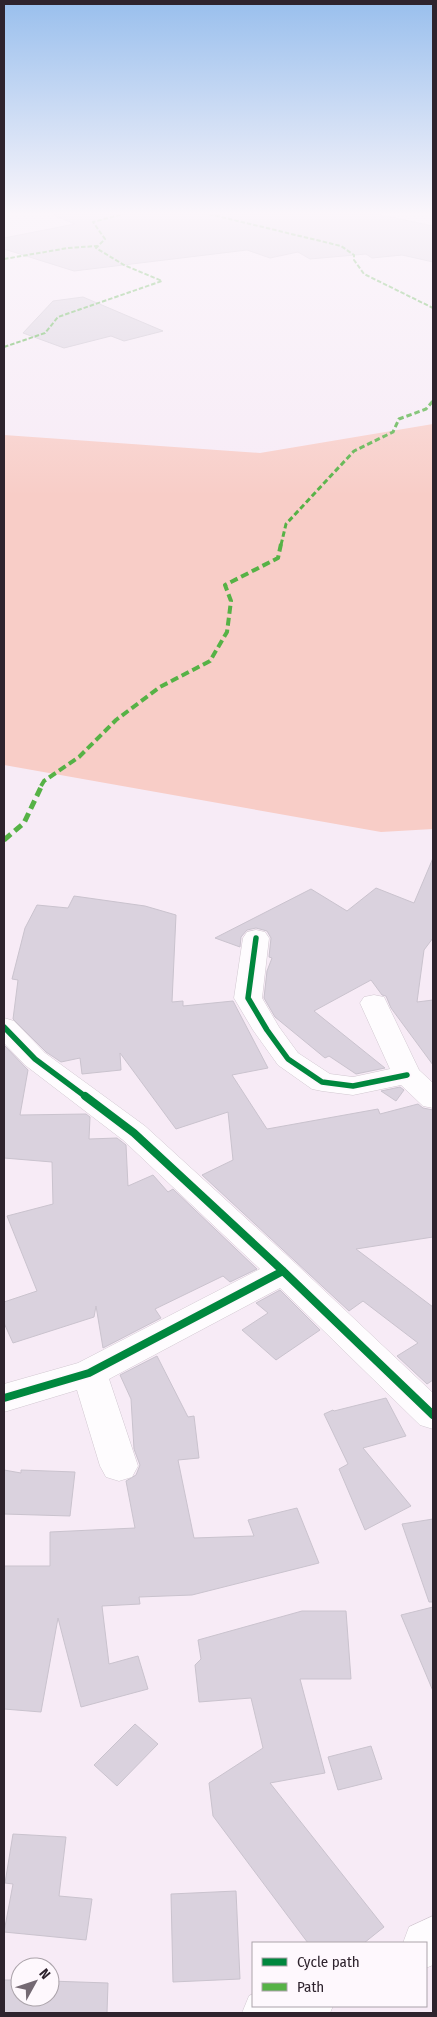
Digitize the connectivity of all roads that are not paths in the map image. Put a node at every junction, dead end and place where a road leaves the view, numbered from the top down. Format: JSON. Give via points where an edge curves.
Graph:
{"nodes":[{"id":1,"x":256,"y":938,"type":"dead end"},
{"id":2,"x":374,"y":1003,"type":"dead end"},
{"id":3,"x":4,"y":1028,"type":"edge"},
{"id":4,"x":407,"y":1075,"type":"junction"},
{"id":5,"x":433,"y":1099,"type":"edge"},
{"id":6,"x":282,"y":1271,"type":"junction"},
{"id":7,"x":88,"y":1373,"type":"junction"},
{"id":8,"x":4,"y":1398,"type":"edge"},
{"id":9,"x":433,"y":1415,"type":"edge"},
{"id":10,"x":120,"y":1466,"type":"dead end"},
{"id":11,"x":303,"y":2007,"type":"edge"},
{"id":12,"x":266,"y":2013,"type":"edge"}],
"edges":[{"from":1,"to":4,"type":"street","via":[[248,998],[288,1058],[322,1082],[353,1086]]},
{"from":2,"to":4,"type":"street"},
{"from":3,"to":6,"type":"street","via":[[36,1059],[134,1132]]},
{"from":4,"to":5,"type":"street"},
{"from":6,"to":7,"type":"street"},
{"from":6,"to":9,"type":"street"},
{"from":7,"to":8,"type":"street"},
{"from":7,"to":10,"type":"street"},
{"from":11,"to":12,"type":"street"}]}
